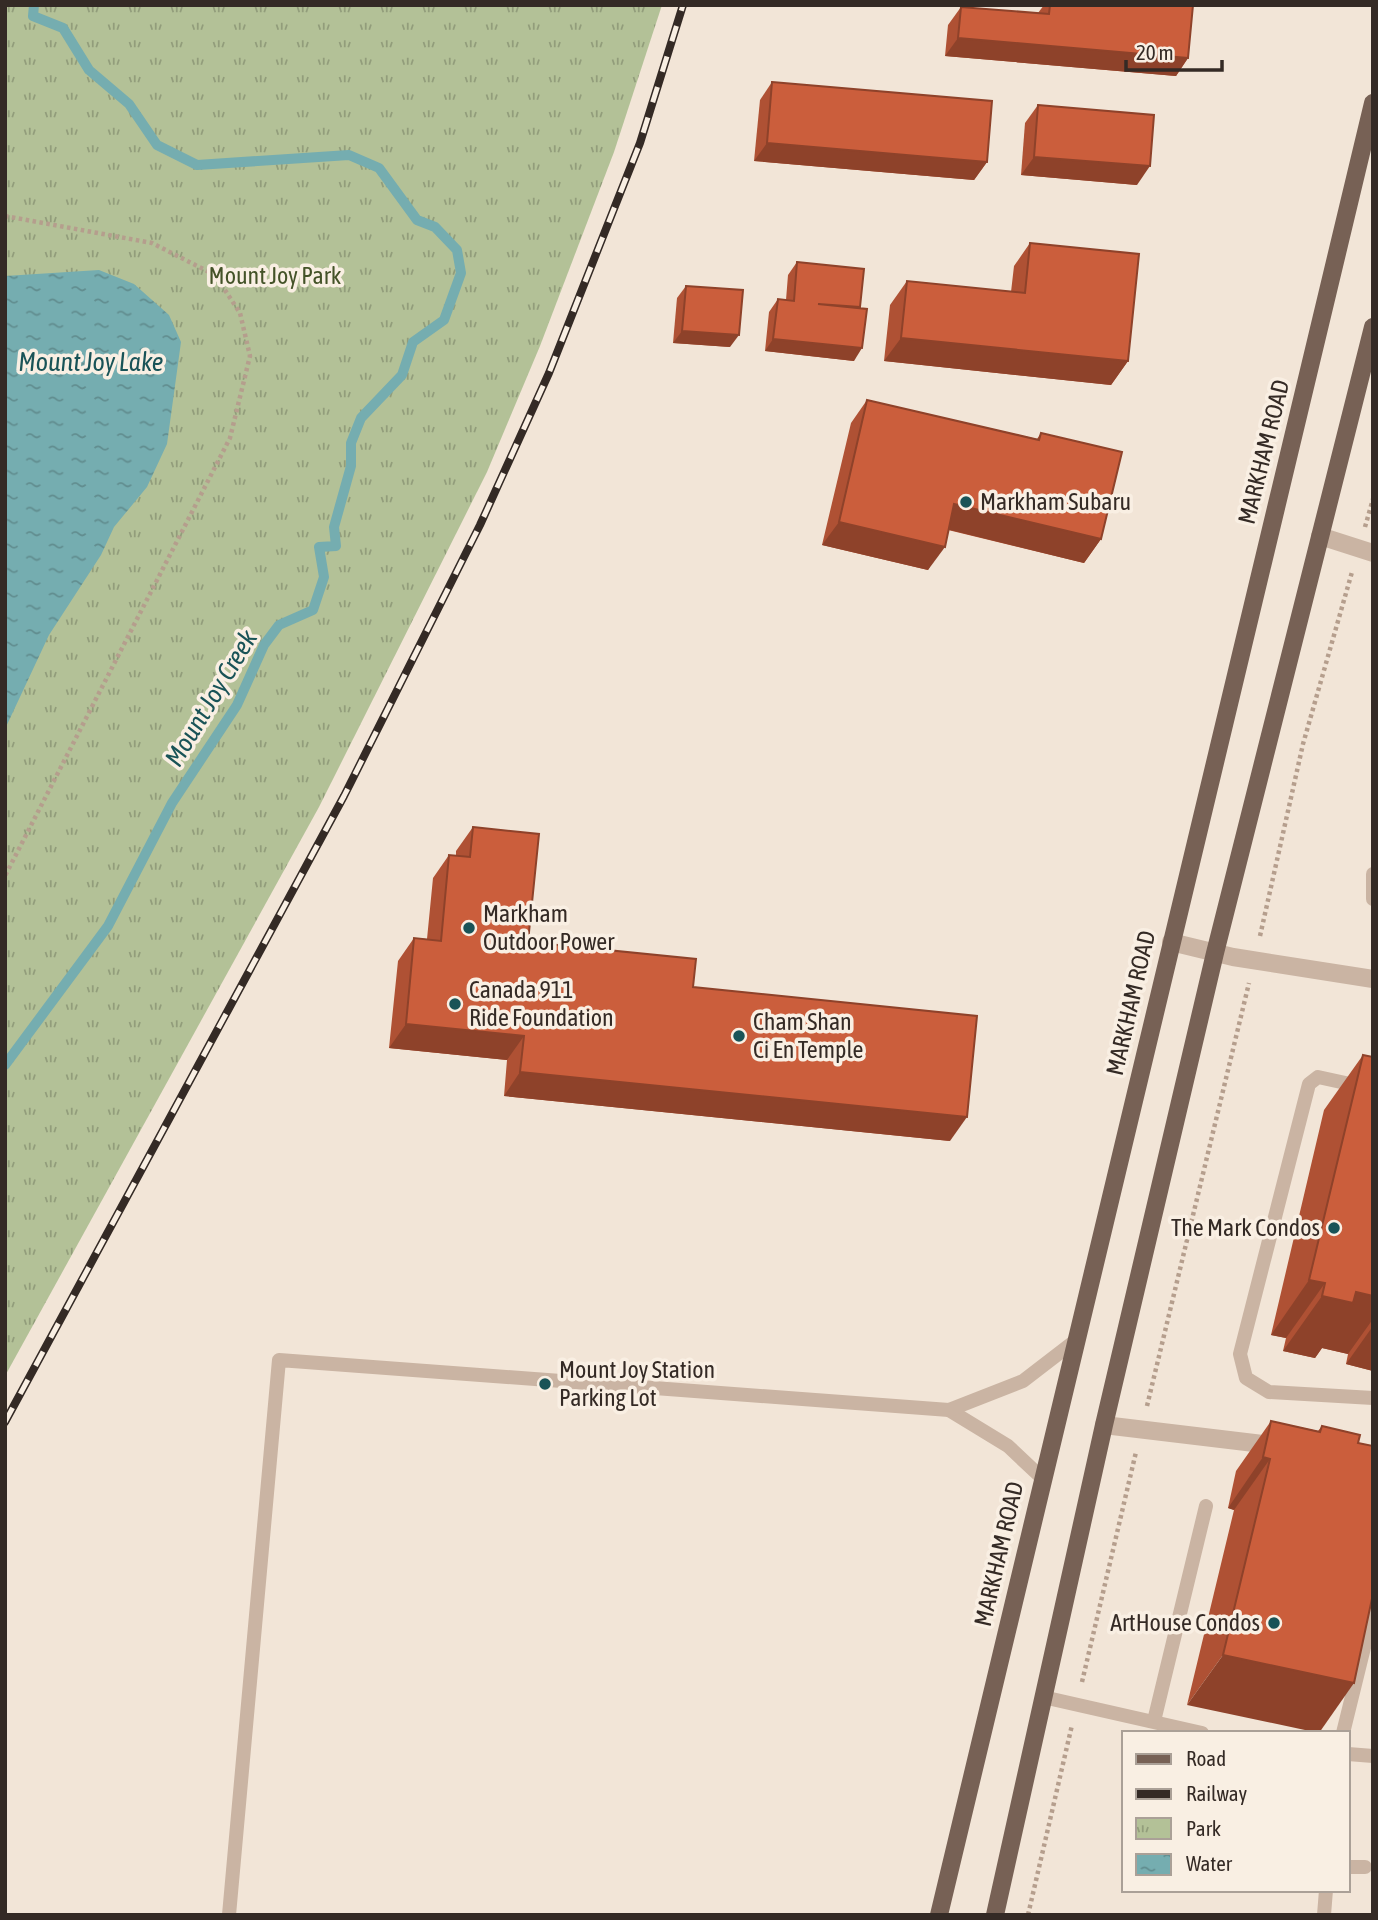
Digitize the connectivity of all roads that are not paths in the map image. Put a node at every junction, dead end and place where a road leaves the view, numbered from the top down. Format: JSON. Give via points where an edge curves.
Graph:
{"nodes":[{"id":1,"x":1373,"y":103,"type":"edge"},
{"id":2,"x":1373,"y":327,"type":"edge"},
{"id":3,"x":1320,"y":536,"type":"junction"},
{"id":4,"x":1373,"y":553,"type":"edge"},
{"id":5,"x":1373,"y":874,"type":"edge"},
{"id":6,"x":1373,"y":899,"type":"edge"},
{"id":7,"x":1171,"y":942,"type":"junction"},
{"id":8,"x":1215,"y":953,"type":"junction"},
{"id":9,"x":1373,"y":979,"type":"edge"},
{"id":10,"x":1373,"y":1089,"type":"edge"},
{"id":11,"x":1075,"y":1341,"type":"junction"},
{"id":12,"x":1373,"y":1398,"type":"edge"},
{"id":13,"x":949,"y":1410,"type":"junction"},
{"id":14,"x":1104,"y":1425,"type":"junction"},
{"id":15,"x":1291,"y":1447,"type":"edge"},
{"id":16,"x":1042,"y":1478,"type":"junction"},
{"id":17,"x":1206,"y":1506,"type":"dead end"},
{"id":18,"x":1373,"y":1611,"type":"edge"},
{"id":19,"x":1369,"y":1640,"type":"edge"},
{"id":20,"x":1043,"y":1697,"type":"junction"},
{"id":21,"x":1154,"y":1721,"type":"junction"},
{"id":22,"x":1194,"y":1731,"type":"edge"},
{"id":23,"x":1344,"y":1731,"type":"edge"},
{"id":24,"x":1350,"y":1754,"type":"edge"},
{"id":25,"x":1373,"y":1756,"type":"edge"},
{"id":26,"x":1350,"y":1867,"type":"edge"},
{"id":27,"x":1364,"y":1867,"type":"dead end"},
{"id":28,"x":1326,"y":1892,"type":"edge"},
{"id":29,"x":229,"y":1915,"type":"edge"},
{"id":30,"x":939,"y":1915,"type":"edge"},
{"id":31,"x":995,"y":1915,"type":"edge"},
{"id":32,"x":1324,"y":1915,"type":"edge"}],
"edges":[{"from":1,"to":7,"type":"main road","name":"MARKHAM ROAD"},
{"from":2,"to":3,"type":"main road"},
{"from":3,"to":4,"type":"street"},
{"from":3,"to":8,"type":"main road"},
{"from":5,"to":6,"type":"lane"},
{"from":7,"to":8,"type":"street"},
{"from":7,"to":11,"type":"main road","name":"MARKHAM ROAD"},
{"from":8,"to":9,"type":"street"},
{"from":8,"to":14,"type":"main road"},
{"from":10,"to":12,"type":"lane","via":[[1318,1077],[1309,1084],[1240,1354],[1246,1378],[1269,1392]]},
{"from":11,"to":13,"type":"lane","via":[[1023,1381]]},
{"from":11,"to":16,"type":"main road","name":"MARKHAM ROAD"},
{"from":13,"to":16,"type":"lane","via":[[1008,1446]]},
{"from":13,"to":29,"type":"lane","via":[[278,1360]]},
{"from":14,"to":15,"type":"street"},
{"from":14,"to":20,"type":"main road"},
{"from":16,"to":30,"type":"main road","name":"MARKHAM ROAD"},
{"from":17,"to":21,"type":"lane"},
{"from":18,"to":19,"type":"lane"},
{"from":19,"to":23,"type":"lane"},
{"from":20,"to":21,"type":"lane"},
{"from":20,"to":31,"type":"main road"},
{"from":21,"to":22,"type":"lane"},
{"from":24,"to":25,"type":"lane"},
{"from":26,"to":27,"type":"lane"},
{"from":28,"to":32,"type":"lane"}]}
